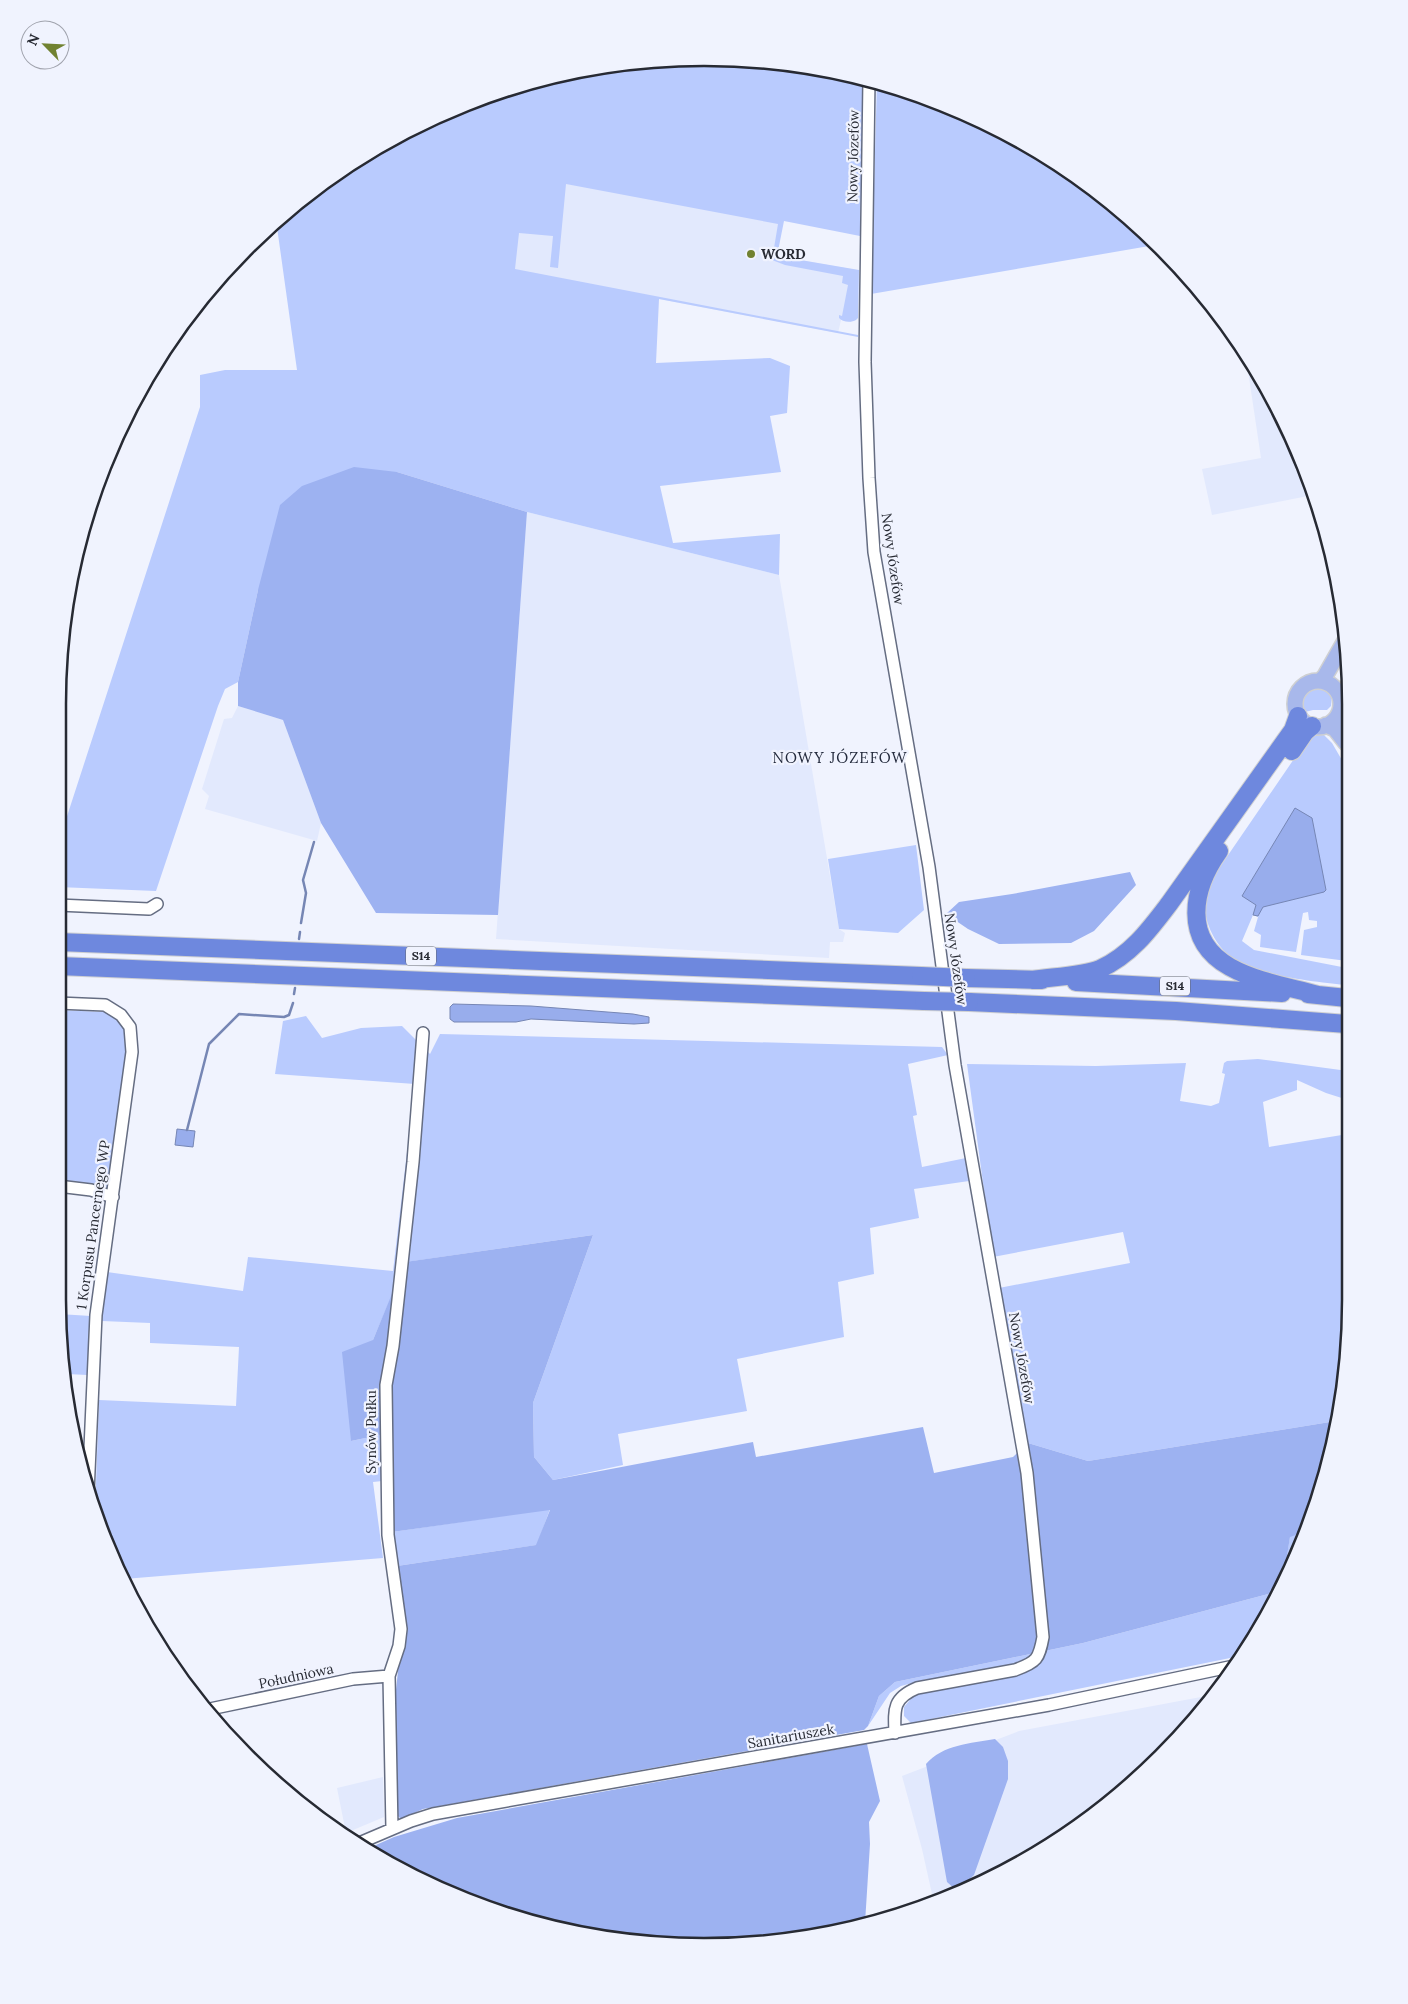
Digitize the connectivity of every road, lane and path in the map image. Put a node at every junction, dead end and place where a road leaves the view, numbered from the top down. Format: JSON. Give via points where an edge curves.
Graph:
{"nodes":[{"id":1,"x":870,"y":88,"type":"edge"},
{"id":2,"x":1339,"y":652,"type":"edge"},
{"id":3,"x":1340,"y":669,"type":"edge"},
{"id":4,"x":1320,"y":681,"type":"junction"},
{"id":5,"x":1334,"y":688,"type":"junction"},
{"id":6,"x":1342,"y":719,"type":"edge"},
{"id":7,"x":1312,"y":722,"type":"junction"},
{"id":8,"x":1342,"y":738,"type":"edge"},
{"id":9,"x":157,"y":904,"type":"dead end"},
{"id":10,"x":66,"y":905,"type":"edge"},
{"id":11,"x":66,"y":942,"type":"edge"},
{"id":12,"x":66,"y":966,"type":"edge"},
{"id":13,"x":1032,"y":980,"type":"junction"},
{"id":14,"x":1318,"y":995,"type":"junction"},
{"id":15,"x":1342,"y":997,"type":"edge"},
{"id":16,"x":66,"y":1003,"type":"edge"},
{"id":17,"x":1342,"y":1024,"type":"edge"},
{"id":18,"x":423,"y":1033,"type":"dead end"},
{"id":19,"x":66,"y":1187,"type":"edge"},
{"id":20,"x":113,"y":1197,"type":"junction"},
{"id":21,"x":89,"y":1469,"type":"edge"},
{"id":22,"x":1224,"y":1668,"type":"edge"},
{"id":23,"x":388,"y":1676,"type":"junction"},
{"id":24,"x":215,"y":1708,"type":"edge"},
{"id":25,"x":895,"y":1733,"type":"junction"},
{"id":26,"x":392,"y":1829,"type":"junction"},
{"id":27,"x":366,"y":1840,"type":"edge"}],
"edges":[{"from":1,"to":25,"type":"street","name":"Nowy Józefów","via":[[865,354],[874,552],[929,867],[956,1065],[1027,1473],[1043,1637],[1040,1654],[1029,1665],[905,1693],[897,1702]]},
{"from":2,"to":4,"type":"main road"},
{"from":3,"to":5,"type":"main road"},
{"from":4,"to":5,"type":"main road"},
{"from":4,"to":7,"type":"main road","via":[[1307,684],[1297,694],[1296,709]]},
{"from":5,"to":6,"type":"main road","via":[[1340,699]]},
{"from":6,"to":7,"type":"main road","via":[[1331,723]]},
{"from":7,"to":8,"type":"main road","via":[[1335,729]]},
{"from":7,"to":13,"type":"highway","via":[[1293,730],[1169,904],[1132,949],[1099,970]]},
{"from":7,"to":14,"type":"highway","via":[[1216,855],[1198,893],[1196,908],[1200,932],[1207,946],[1230,967]]},
{"from":9,"to":10,"type":"street","via":[[149,909]]},
{"from":11,"to":13,"type":"highway","number":"S14","bridge":true},
{"from":12,"to":17,"type":"highway","number":"S14","bridge":true,"via":[[1176,1011]]},
{"from":13,"to":14,"type":"highway","number":"S14"},
{"from":14,"to":15,"type":"highway","number":"S14"},
{"from":16,"to":20,"type":"street","name":"1 Korpusu Pancernego WP","via":[[106,1005],[121,1015],[130,1027],[132,1052]]},
{"from":18,"to":23,"type":"street","name":"Synów Pułku","via":[[413,1162],[386,1385],[388,1535],[401,1629],[400,1646]]},
{"from":19,"to":20,"type":"street"},
{"from":20,"to":21,"type":"street","name":"1 Korpusu Pancernego WP","via":[[96,1315]]},
{"from":22,"to":25,"type":"street","name":"Sanitariuszek"},
{"from":23,"to":24,"type":"street","name":"Południowa","via":[[353,1679]]},
{"from":23,"to":26,"type":"street","name":"Synów Pułku"},
{"from":25,"to":26,"type":"street","name":"Sanitariuszek","via":[[433,1814]]},
{"from":26,"to":27,"type":"street","name":"Sanitariuszek"}]}
